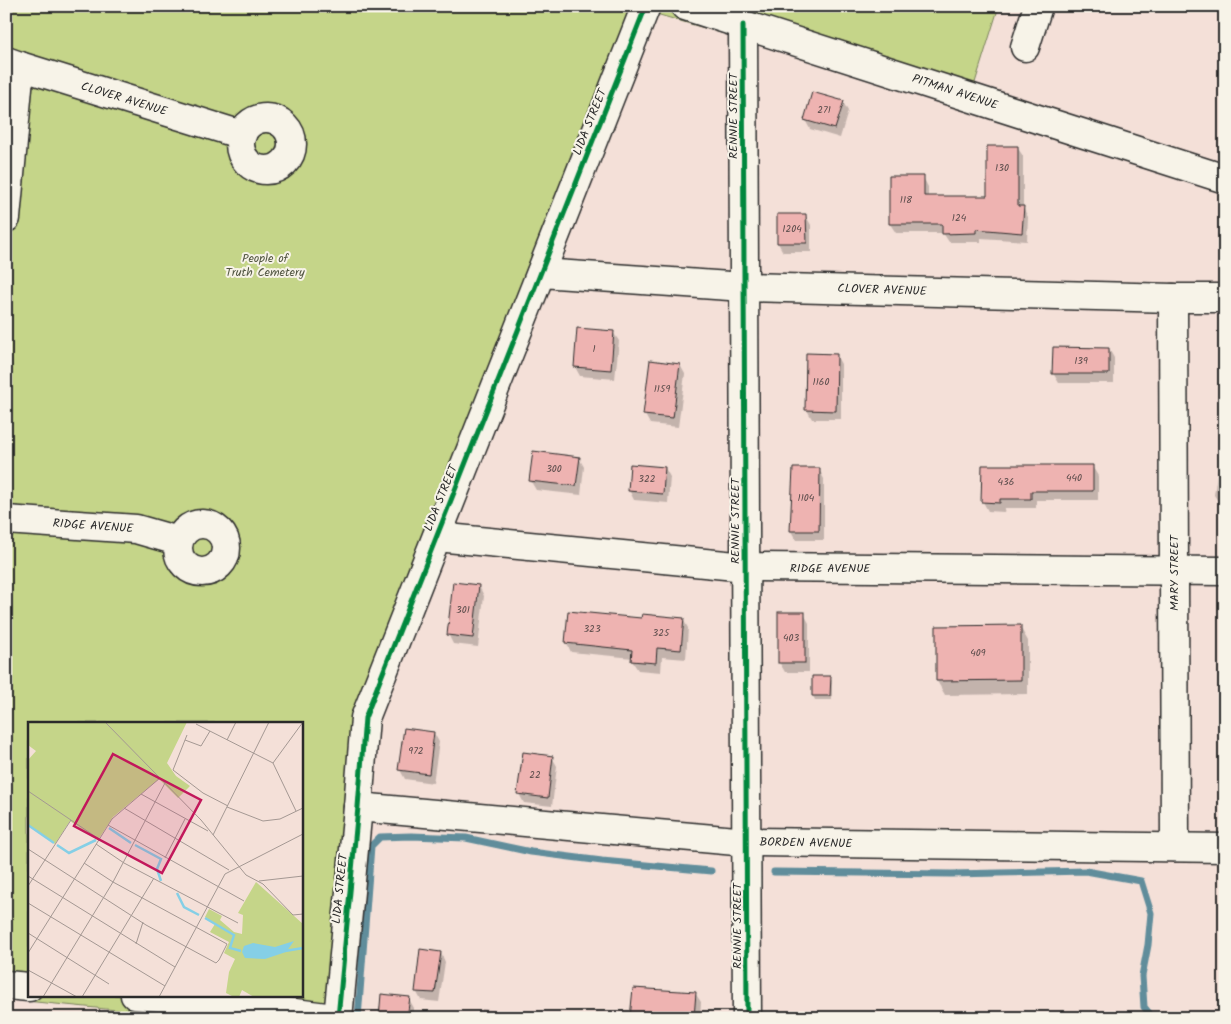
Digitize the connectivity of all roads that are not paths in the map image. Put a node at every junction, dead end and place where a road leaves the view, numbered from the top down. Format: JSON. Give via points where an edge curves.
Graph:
{"nodes":[{"id":1,"x":646,"y":6,"type":"edge"},
{"id":2,"x":685,"y":6,"type":"edge"},
{"id":3,"x":1038,"y":6,"type":"edge"},
{"id":4,"x":743,"y":24,"type":"junction"},
{"id":5,"x":1025,"y":47,"type":"dead end"},
{"id":6,"x":13,"y":64,"type":"edge"},
{"id":7,"x":242,"y":135,"type":"dead end"},
{"id":8,"x":1225,"y":179,"type":"edge"},
{"id":9,"x":6,"y":218,"type":"edge"},
{"id":10,"x":541,"y":274,"type":"junction"},
{"id":11,"x":744,"y":287,"type":"junction"},
{"id":12,"x":1173,"y":298,"type":"junction"},
{"id":13,"x":1225,"y":298,"type":"edge"},
{"id":14,"x":6,"y":520,"type":"edge"},
{"id":15,"x":436,"y":537,"type":"junction"},
{"id":16,"x":178,"y":541,"type":"dead end"},
{"id":17,"x":746,"y":567,"type":"junction"},
{"id":18,"x":1174,"y":570,"type":"junction"},
{"id":19,"x":1225,"y":571,"type":"edge"},
{"id":20,"x":358,"y":807,"type":"junction"},
{"id":21,"x":747,"y":842,"type":"junction"},
{"id":22,"x":1175,"y":847,"type":"junction"},
{"id":23,"x":1225,"y":848,"type":"edge"},
{"id":24,"x":6,"y":985,"type":"edge"},
{"id":25,"x":28,"y":987,"type":"edge"},
{"id":26,"x":147,"y":996,"type":"edge"},
{"id":27,"x":336,"y":1018,"type":"edge"},
{"id":28,"x":747,"y":1018,"type":"edge"}],
"edges":[{"from":1,"to":10,"type":"street","name":"LIDA STREET"},
{"from":2,"to":4,"type":"street","name":"PITMAN AVENUE"},
{"from":3,"to":5,"type":"street"},
{"from":4,"to":8,"type":"street","name":"PITMAN AVENUE"},
{"from":4,"to":11,"type":"street","name":"RENNIE STREET"},
{"from":6,"to":7,"type":"street","name":"CLOVER AVENUE"},
{"from":6,"to":9,"type":"street"},
{"from":10,"to":11,"type":"street","name":"CLOVER AVENUE"},
{"from":10,"to":15,"type":"street","name":"LIDA STREET"},
{"from":11,"to":12,"type":"street","name":"CLOVER AVENUE"},
{"from":11,"to":17,"type":"street","name":"RENNIE STREET"},
{"from":12,"to":13,"type":"street","name":"CLOVER AVENUE"},
{"from":12,"to":18,"type":"street","name":"MARY STREET"},
{"from":14,"to":16,"type":"street","name":"RIDGE AVENUE","via":[[136,529]]},
{"from":15,"to":17,"type":"street","name":"RIDGE AVENUE"},
{"from":15,"to":20,"type":"street","name":"LIDA STREET","via":[[365,718]]},
{"from":17,"to":18,"type":"street","name":"RIDGE AVENUE"},
{"from":17,"to":21,"type":"street","name":"RENNIE STREET"},
{"from":18,"to":19,"type":"street","name":"RIDGE AVENUE"},
{"from":18,"to":22,"type":"street","name":"MARY STREET"},
{"from":20,"to":21,"type":"street","name":"BORDEN AVENUE"},
{"from":20,"to":27,"type":"street","name":"LIDA STREET"},
{"from":21,"to":22,"type":"street","name":"BORDEN AVENUE"},
{"from":21,"to":28,"type":"street","name":"RENNIE STREET"},
{"from":22,"to":23,"type":"street","name":"BORDEN AVENUE"},
{"from":24,"to":25,"type":"street"},
{"from":26,"to":27,"type":"street"}]}
